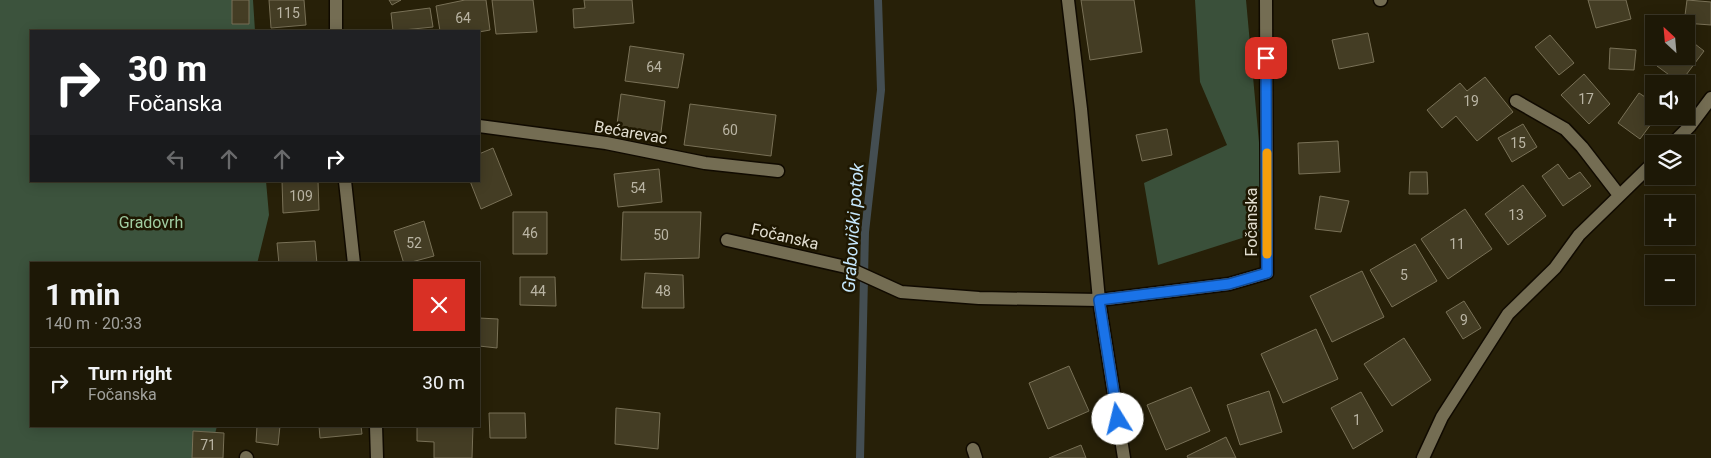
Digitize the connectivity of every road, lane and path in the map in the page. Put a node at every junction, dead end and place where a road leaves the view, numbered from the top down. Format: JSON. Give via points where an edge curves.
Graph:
{"nodes":[{"id":1,"x":336,"y":0,"type":"edge"},
{"id":2,"x":1068,"y":0,"type":"edge"},
{"id":3,"x":1266,"y":0,"type":"edge"},
{"id":4,"x":336,"y":30,"type":"edge"},
{"id":5,"x":1711,"y":98,"type":"edge"},
{"id":6,"x":1516,"y":101,"type":"dead end"},
{"id":7,"x":480,"y":126,"type":"edge"},
{"id":8,"x":1681,"y":135,"type":"edge"},
{"id":9,"x":778,"y":171,"type":"dead end"},
{"id":10,"x":1645,"y":171,"type":"edge"},
{"id":11,"x":345,"y":182,"type":"edge"},
{"id":12,"x":1619,"y":196,"type":"junction"},
{"id":13,"x":727,"y":240,"type":"dead end"},
{"id":14,"x":354,"y":262,"type":"edge"},
{"id":15,"x":1099,"y":300,"type":"junction"},
{"id":16,"x":376,"y":427,"type":"edge"},
{"id":17,"x":377,"y":458,"type":"edge"},
{"id":18,"x":1124,"y":458,"type":"edge"},
{"id":19,"x":1423,"y":458,"type":"edge"}],
"edges":[{"from":1,"to":4,"type":"street"},
{"from":2,"to":15,"type":"street","via":[[1082,109]]},
{"from":3,"to":15,"type":"street","name":"Fočanska","via":[[1267,273],[1229,284]]},
{"from":5,"to":8,"type":"street"},
{"from":6,"to":12,"type":"street","via":[[1565,129]]},
{"from":7,"to":9,"type":"street","name":"Bećarevac","via":[[606,143],[705,163]]},
{"from":10,"to":12,"type":"street"},
{"from":11,"to":14,"type":"street"},
{"from":12,"to":19,"type":"street","via":[[1579,236],[1555,268],[1508,314],[1442,417]]},
{"from":13,"to":15,"type":"street","name":"Fočanska","via":[[846,267],[901,292],[979,298]]},
{"from":15,"to":18,"type":"street"},
{"from":16,"to":17,"type":"street"}]}
